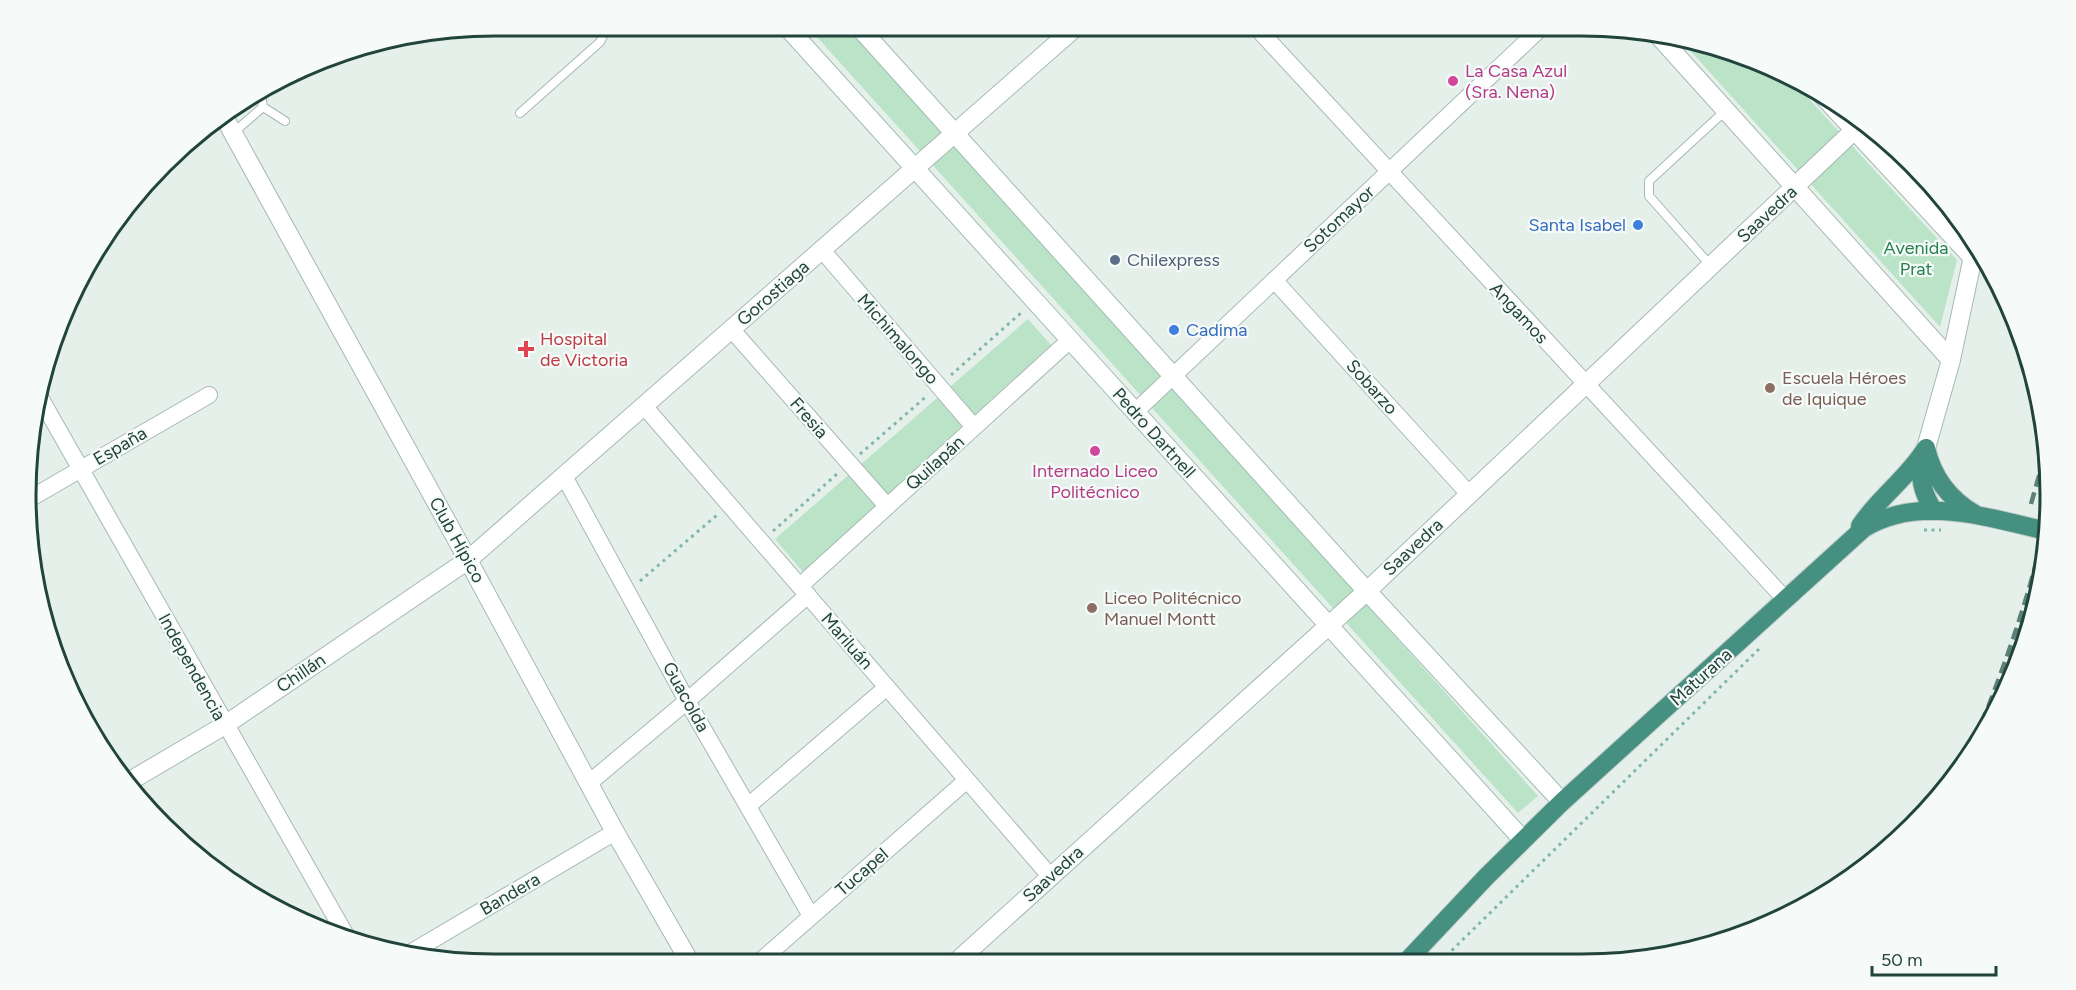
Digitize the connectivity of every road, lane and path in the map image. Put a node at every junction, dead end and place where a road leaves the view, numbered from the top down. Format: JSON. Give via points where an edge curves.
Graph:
{"nodes":[{"id":1,"x":603,"y":36,"type":"edge"},
{"id":2,"x":795,"y":36,"type":"edge"},
{"id":3,"x":867,"y":36,"type":"edge"},
{"id":4,"x":1066,"y":36,"type":"edge"},
{"id":5,"x":1264,"y":36,"type":"edge"},
{"id":6,"x":1532,"y":36,"type":"edge"},
{"id":7,"x":1666,"y":44,"type":"edge"},
{"id":8,"x":262,"y":99,"type":"edge"},
{"id":9,"x":263,"y":107,"type":"junction"},
{"id":10,"x":1726,"y":110,"type":"junction"},
{"id":11,"x":520,"y":113,"type":"dead end"},
{"id":12,"x":285,"y":120,"type":"dead end"},
{"id":13,"x":227,"y":123,"type":"edge"},
{"id":14,"x":1857,"y":128,"type":"edge"},
{"id":15,"x":233,"y":133,"type":"junction"},
{"id":16,"x":956,"y":134,"type":"junction"},
{"id":17,"x":1874,"y":142,"type":"edge"},
{"id":18,"x":916,"y":169,"type":"junction"},
{"id":19,"x":1389,"y":172,"type":"junction"},
{"id":20,"x":1795,"y":187,"type":"junction"},
{"id":21,"x":1956,"y":230,"type":"edge"},
{"id":22,"x":822,"y":250,"type":"junction"},
{"id":23,"x":1973,"y":256,"type":"edge"},
{"id":24,"x":1711,"y":266,"type":"junction"},
{"id":25,"x":1274,"y":280,"type":"junction"},
{"id":26,"x":1035,"y":301,"type":"junction"},
{"id":27,"x":732,"y":330,"type":"junction"},
{"id":28,"x":1070,"y":340,"type":"junction"},
{"id":29,"x":1951,"y":360,"type":"junction"},
{"id":30,"x":1173,"y":375,"type":"junction"},
{"id":31,"x":1586,"y":384,"type":"junction"},
{"id":32,"x":938,"y":386,"type":"junction"},
{"id":33,"x":209,"y":395,"type":"dead end"},
{"id":34,"x":45,"y":406,"type":"edge"},
{"id":35,"x":644,"y":406,"type":"junction"},
{"id":36,"x":1135,"y":412,"type":"junction"},
{"id":37,"x":974,"y":427,"type":"junction"},
{"id":38,"x":1926,"y":448,"type":"junction"},
{"id":39,"x":849,"y":463,"type":"junction"},
{"id":40,"x":81,"y":469,"type":"junction"},
{"id":41,"x":564,"y":476,"type":"junction"},
{"id":42,"x":1469,"y":494,"type":"junction"},
{"id":43,"x":36,"y":496,"type":"edge"},
{"id":44,"x":729,"y":504,"type":"junction"},
{"id":45,"x":887,"y":506,"type":"junction"},
{"id":46,"x":1934,"y":511,"type":"junction"},
{"id":47,"x":1978,"y":516,"type":"junction"},
{"id":48,"x":2039,"y":529,"type":"edge"},
{"id":49,"x":1923,"y":530,"type":"dead end"},
{"id":50,"x":1946,"y":530,"type":"dead end"},
{"id":51,"x":1852,"y":537,"type":"junction"},
{"id":52,"x":761,"y":541,"type":"junction"},
{"id":53,"x":468,"y":560,"type":"junction"},
{"id":54,"x":804,"y":590,"type":"junction"},
{"id":55,"x":1367,"y":591,"type":"junction"},
{"id":56,"x":627,"y":592,"type":"junction"},
{"id":57,"x":1785,"y":599,"type":"junction"},
{"id":58,"x":1328,"y":625,"type":"junction"},
{"id":59,"x":1766,"y":643,"type":"dead end"},
{"id":60,"x":887,"y":687,"type":"junction"},
{"id":61,"x":687,"y":701,"type":"junction"},
{"id":62,"x":225,"y":725,"type":"junction"},
{"id":63,"x":134,"y":778,"type":"edge"},
{"id":64,"x":967,"y":780,"type":"junction"},
{"id":65,"x":589,"y":783,"type":"junction"},
{"id":66,"x":1562,"y":802,"type":"junction"},
{"id":67,"x":748,"y":806,"type":"junction"},
{"id":68,"x":615,"y":832,"type":"junction"},
{"id":69,"x":1523,"y":840,"type":"junction"},
{"id":70,"x":1050,"y":876,"type":"junction"},
{"id":71,"x":812,"y":916,"type":"junction"},
{"id":72,"x":342,"y":928,"type":"edge"},
{"id":73,"x":420,"y":947,"type":"edge"},
{"id":74,"x":685,"y":954,"type":"edge"},
{"id":75,"x":768,"y":954,"type":"edge"},
{"id":76,"x":965,"y":954,"type":"edge"},
{"id":77,"x":1413,"y":954,"type":"edge"},
{"id":78,"x":1448,"y":954,"type":"edge"}],
"edges":[{"from":1,"to":11,"type":"lane"},
{"from":2,"to":18,"type":"street","name":"Pedro Dartnell"},
{"from":3,"to":16,"type":"street"},
{"from":4,"to":16,"type":"street","name":"Gorostiaga"},
{"from":5,"to":19,"type":"street","name":"Angamos"},
{"from":6,"to":19,"type":"street","name":"Sotomayor"},
{"from":7,"to":10,"type":"street"},
{"from":8,"to":9,"type":"lane"},
{"from":9,"to":12,"type":"lane"},
{"from":9,"to":15,"type":"lane"},
{"from":10,"to":20,"type":"street"},
{"from":10,"to":24,"type":"lane","via":[[1649,181],[1649,196]]},
{"from":13,"to":15,"type":"street","name":"Club Hípico"},
{"from":14,"to":20,"type":"street","name":"Saavedra"},
{"from":15,"to":53,"type":"street","name":"Club Hípico"},
{"from":16,"to":18,"type":"street","name":"Gorostiaga"},
{"from":16,"to":30,"type":"street"},
{"from":17,"to":21,"type":"street"},
{"from":18,"to":22,"type":"street","name":"Gorostiaga"},
{"from":18,"to":26,"type":"street","name":"Pedro Dartnell"},
{"from":19,"to":25,"type":"street","name":"Sotomayor"},
{"from":19,"to":31,"type":"street","name":"Angamos"},
{"from":20,"to":24,"type":"street","name":"Saavedra"},
{"from":20,"to":29,"type":"street"},
{"from":22,"to":27,"type":"street","name":"Gorostiaga"},
{"from":22,"to":32,"type":"street","name":"Michimalongo"},
{"from":23,"to":29,"type":"street"},
{"from":24,"to":31,"type":"street","name":"Saavedra"},
{"from":25,"to":30,"type":"street","name":"Sotomayor"},
{"from":25,"to":42,"type":"street","name":"Sobarzo"},
{"from":26,"to":28,"type":"street","name":"Pedro Dartnell"},
{"from":26,"to":32,"type":"path"},
{"from":27,"to":35,"type":"street","name":"Gorostiaga"},
{"from":27,"to":39,"type":"street","name":"Fresia"},
{"from":28,"to":36,"type":"street","name":"Pedro Dartnell"},
{"from":28,"to":37,"type":"street","name":"Quilapán"},
{"from":29,"to":38,"type":"street"},
{"from":30,"to":36,"type":"street","name":"Sotomayor"},
{"from":30,"to":55,"type":"street"},
{"from":31,"to":42,"type":"street","name":"Saavedra"},
{"from":31,"to":57,"type":"street","name":"Angamos"},
{"from":32,"to":37,"type":"street","name":"Michimalongo"},
{"from":32,"to":39,"type":"path"},
{"from":33,"to":40,"type":"street","name":"España"},
{"from":34,"to":40,"type":"street","name":"Independencia"},
{"from":35,"to":41,"type":"street","name":"Gorostiaga"},
{"from":35,"to":44,"type":"street","name":"Mariluán"},
{"from":36,"to":58,"type":"street","name":"Pedro Dartnell"},
{"from":37,"to":45,"type":"street","name":"Quilapán"},
{"from":38,"to":46,"type":"highway","via":[[1920,478]]},
{"from":38,"to":47,"type":"highway","via":[[1941,484],[1957,502]]},
{"from":38,"to":51,"type":"highway"},
{"from":39,"to":45,"type":"street","name":"Fresia"},
{"from":39,"to":52,"type":"path"},
{"from":40,"to":43,"type":"street","name":"España"},
{"from":40,"to":62,"type":"street","name":"Independencia"},
{"from":41,"to":53,"type":"street","name":"Gorostiaga"},
{"from":41,"to":56,"type":"street","name":"Guacolda"},
{"from":42,"to":55,"type":"street","name":"Saavedra"},
{"from":44,"to":52,"type":"street","name":"Mariluán"},
{"from":44,"to":56,"type":"path"},
{"from":45,"to":54,"type":"street","name":"Quilapán"},
{"from":46,"to":47,"type":"highway","name":"Maturana"},
{"from":46,"to":51,"type":"highway","name":"Maturana","via":[[1892,515],[1873,522]]},
{"from":47,"to":48,"type":"highway","name":"Maturana"},
{"from":49,"to":50,"type":"path"},
{"from":51,"to":57,"type":"highway","name":"Maturana"},
{"from":52,"to":54,"type":"street","name":"Mariluán"},
{"from":53,"to":62,"type":"street","name":"Chillán"},
{"from":53,"to":65,"type":"street","name":"Club Hípico"},
{"from":54,"to":60,"type":"street","name":"Mariluán"},
{"from":54,"to":61,"type":"street","name":"Quilapán"},
{"from":55,"to":58,"type":"street","name":"Saavedra"},
{"from":55,"to":66,"type":"street"},
{"from":56,"to":61,"type":"street","name":"Guacolda"},
{"from":57,"to":66,"type":"highway","name":"Maturana"},
{"from":58,"to":69,"type":"street","name":"Pedro Dartnell"},
{"from":58,"to":70,"type":"street","name":"Saavedra"},
{"from":59,"to":78,"type":"path"},
{"from":60,"to":64,"type":"street","name":"Mariluán"},
{"from":60,"to":67,"type":"street"},
{"from":61,"to":65,"type":"street","name":"Quilapán"},
{"from":61,"to":67,"type":"street","name":"Guacolda"},
{"from":62,"to":63,"type":"street","name":"Chillán"},
{"from":62,"to":72,"type":"street","name":"Independencia"},
{"from":64,"to":70,"type":"street","name":"Mariluán"},
{"from":64,"to":71,"type":"street","name":"Tucapel"},
{"from":65,"to":68,"type":"street","name":"Club Hípico"},
{"from":66,"to":69,"type":"highway","name":"Maturana"},
{"from":67,"to":71,"type":"street","name":"Guacolda"},
{"from":68,"to":73,"type":"street","name":"Bandera"},
{"from":68,"to":74,"type":"street","name":"Club Hípico"},
{"from":69,"to":77,"type":"highway","name":"Maturana"},
{"from":70,"to":76,"type":"street","name":"Saavedra"},
{"from":71,"to":75,"type":"street","name":"Tucapel"}]}
